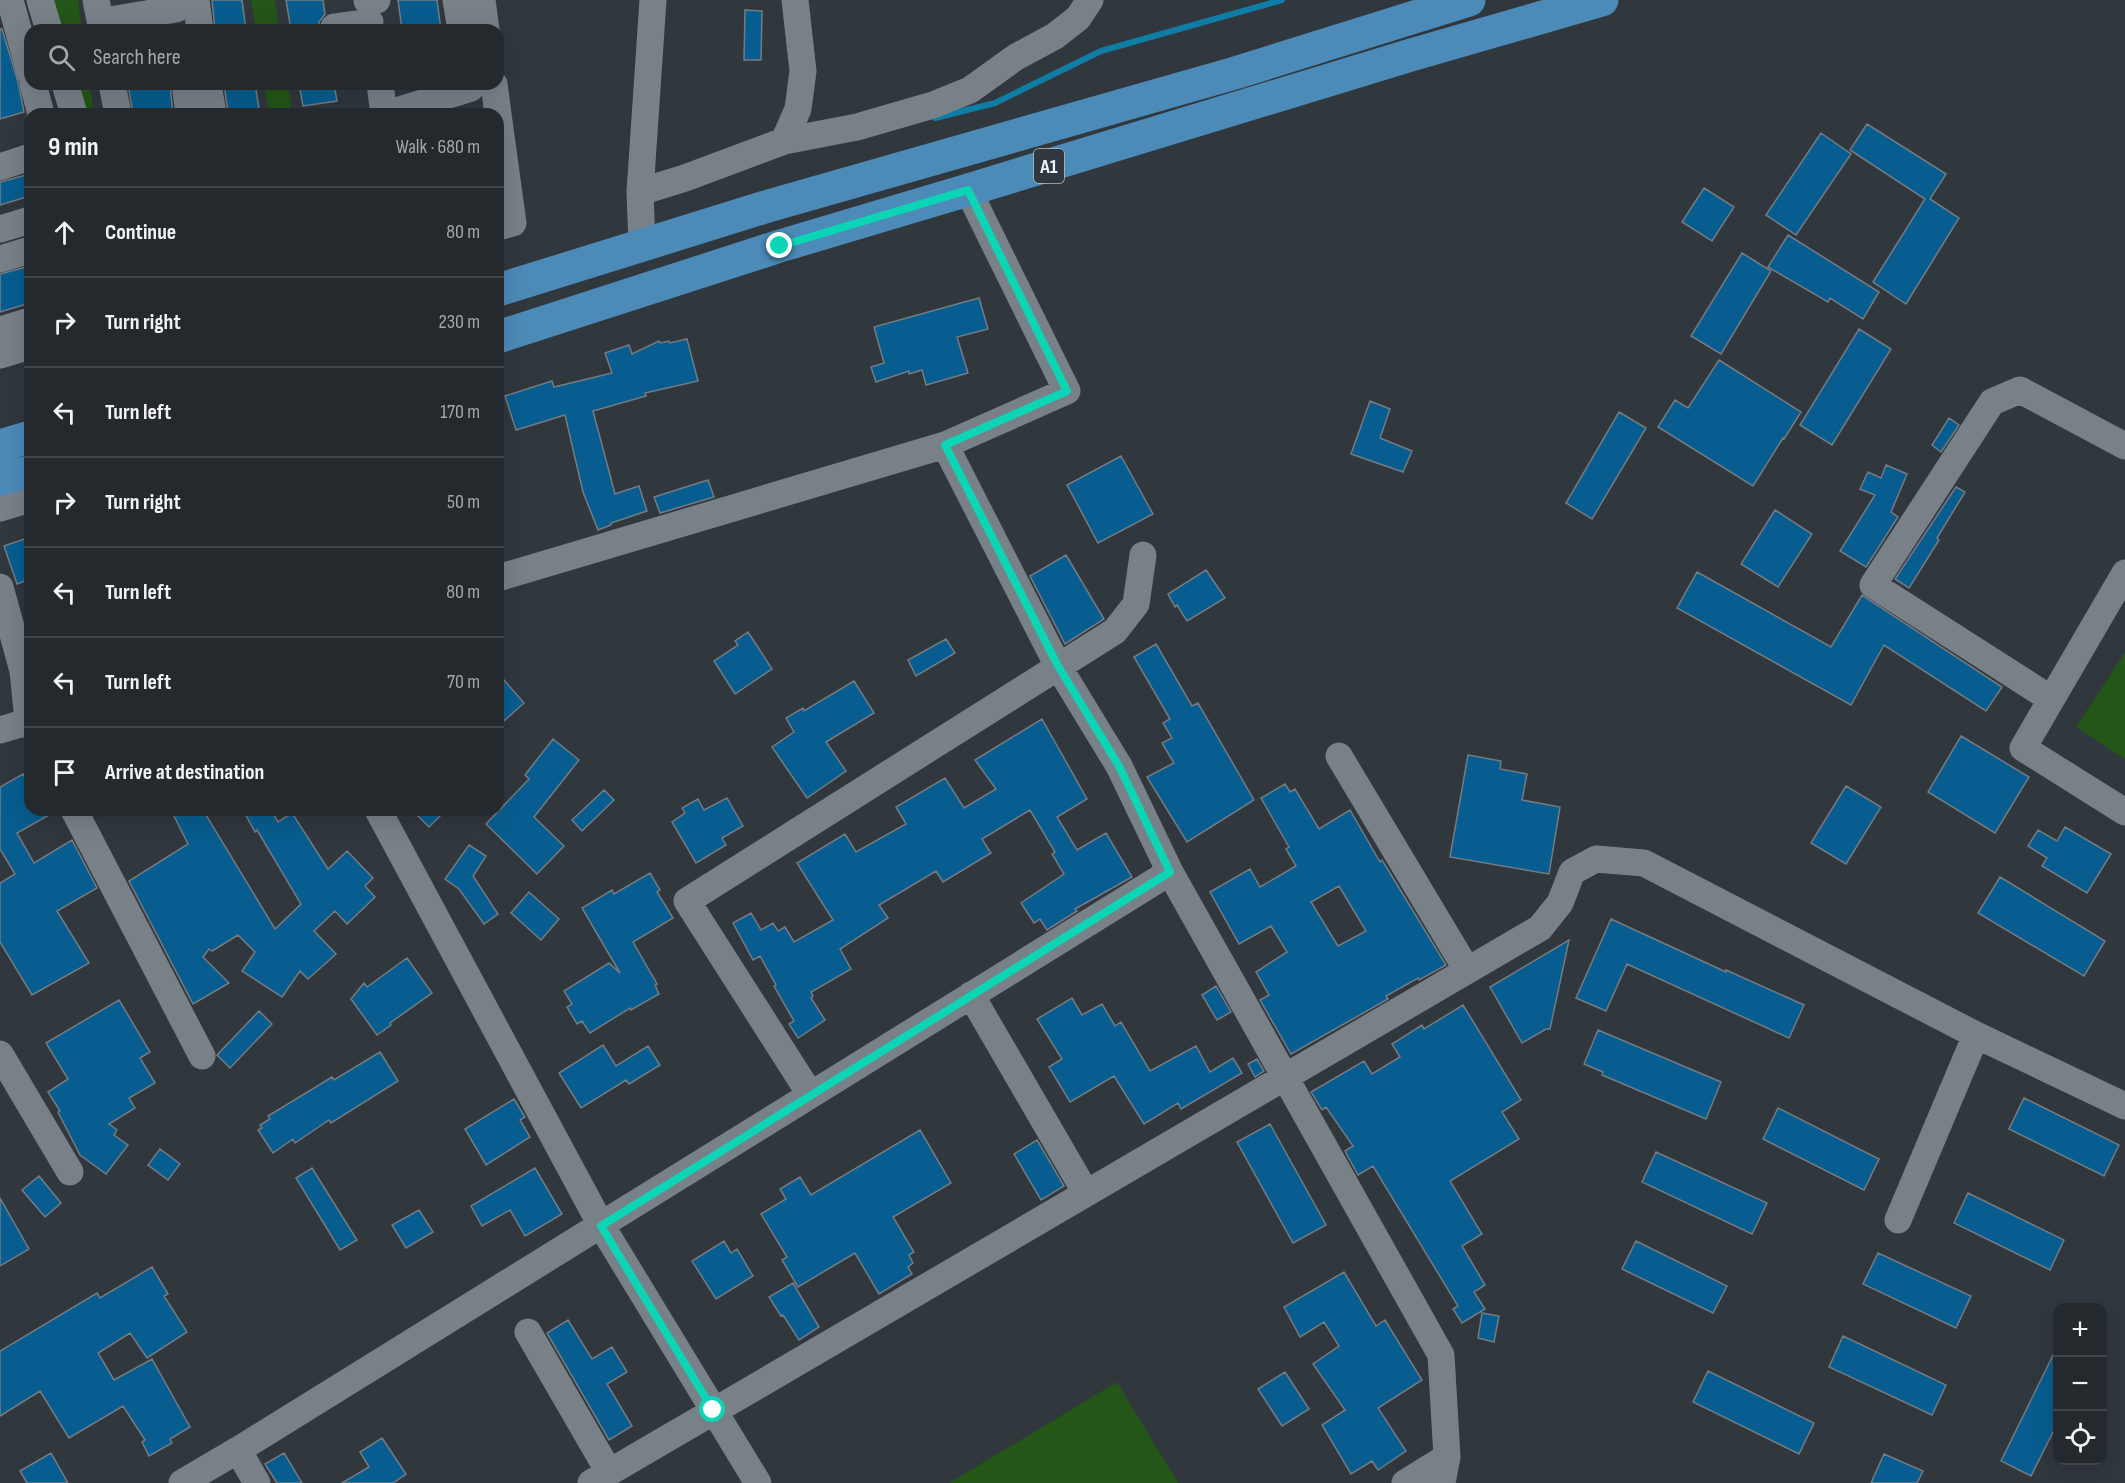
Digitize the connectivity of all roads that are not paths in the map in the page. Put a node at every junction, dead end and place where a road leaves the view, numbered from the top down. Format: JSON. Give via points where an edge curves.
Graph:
{"nodes":[{"id":1,"x":9,"y":0,"type":"edge"},
{"id":2,"x":26,"y":0,"type":"edge"},
{"id":3,"x":40,"y":0,"type":"edge"},
{"id":4,"x":83,"y":0,"type":"edge"},
{"id":5,"x":456,"y":0,"type":"edge"},
{"id":6,"x":482,"y":0,"type":"edge"},
{"id":7,"x":653,"y":0,"type":"edge"},
{"id":8,"x":795,"y":0,"type":"edge"},
{"id":9,"x":1090,"y":0,"type":"edge"},
{"id":10,"x":1469,"y":0,"type":"edge"},
{"id":11,"x":1602,"y":0,"type":"edge"},
{"id":12,"x":181,"y":10,"type":"edge"},
{"id":13,"x":370,"y":11,"type":"edge"},
{"id":14,"x":102,"y":18,"type":"edge"},
{"id":15,"x":32,"y":24,"type":"edge"},
{"id":16,"x":47,"y":24,"type":"edge"},
{"id":17,"x":194,"y":24,"type":"edge"},
{"id":18,"x":341,"y":24,"type":"edge"},
{"id":19,"x":460,"y":24,"type":"edge"},
{"id":20,"x":485,"y":24,"type":"edge"},
{"id":21,"x":24,"y":52,"type":"edge"},
{"id":22,"x":35,"y":90,"type":"edge"},
{"id":23,"x":52,"y":90,"type":"edge"},
{"id":24,"x":67,"y":90,"type":"edge"},
{"id":25,"x":96,"y":90,"type":"edge"},
{"id":26,"x":113,"y":90,"type":"edge"},
{"id":27,"x":121,"y":90,"type":"edge"},
{"id":28,"x":186,"y":90,"type":"edge"},
{"id":29,"x":209,"y":90,"type":"edge"},
{"id":30,"x":381,"y":90,"type":"edge"},
{"id":31,"x":464,"y":90,"type":"edge"},
{"id":32,"x":495,"y":90,"type":"edge"},
{"id":33,"x":39,"y":108,"type":"edge"},
{"id":34,"x":57,"y":108,"type":"edge"},
{"id":35,"x":72,"y":108,"type":"edge"},
{"id":36,"x":98,"y":108,"type":"edge"},
{"id":37,"x":117,"y":108,"type":"edge"},
{"id":38,"x":124,"y":108,"type":"edge"},
{"id":39,"x":188,"y":108,"type":"edge"},
{"id":40,"x":212,"y":108,"type":"edge"},
{"id":41,"x":385,"y":108,"type":"edge"},
{"id":42,"x":406,"y":108,"type":"edge"},
{"id":43,"x":497,"y":108,"type":"edge"},
{"id":44,"x":784,"y":141,"type":"junction"},
{"id":45,"x":504,"y":158,"type":"edge"},
{"id":46,"x":24,"y":159,"type":"edge"},
{"id":47,"x":0,"y":167,"type":"edge"},
{"id":48,"x":968,"y":190,"type":"junction"},
{"id":49,"x":640,"y":192,"type":"junction"},
{"id":50,"x":24,"y":222,"type":"edge"},
{"id":51,"x":504,"y":225,"type":"edge"},
{"id":52,"x":0,"y":229,"type":"edge"},
{"id":53,"x":24,"y":236,"type":"edge"},
{"id":54,"x":0,"y":243,"type":"edge"},
{"id":55,"x":642,"y":245,"type":"junction"},
{"id":56,"x":24,"y":252,"type":"edge"},
{"id":57,"x":0,"y":259,"type":"edge"},
{"id":58,"x":504,"y":288,"type":"edge"},
{"id":59,"x":24,"y":323,"type":"edge"},
{"id":60,"x":0,"y":330,"type":"edge"},
{"id":61,"x":504,"y":335,"type":"edge"},
{"id":62,"x":24,"y":348,"type":"edge"},
{"id":63,"x":0,"y":354,"type":"edge"},
{"id":64,"x":24,"y":438,"type":"edge"},
{"id":65,"x":945,"y":445,"type":"junction"},
{"id":66,"x":0,"y":446,"type":"edge"},
{"id":67,"x":2125,"y":446,"type":"edge"},
{"id":68,"x":24,"y":473,"type":"edge"},
{"id":69,"x":0,"y":479,"type":"edge"},
{"id":70,"x":24,"y":501,"type":"edge"},
{"id":71,"x":0,"y":508,"type":"edge"},
{"id":72,"x":1143,"y":555,"type":"dead end"},
{"id":73,"x":2125,"y":573,"type":"edge"},
{"id":74,"x":504,"y":576,"type":"edge"},
{"id":75,"x":0,"y":587,"type":"edge"},
{"id":76,"x":1058,"y":666,"type":"junction"},
{"id":77,"x":24,"y":679,"type":"edge"},
{"id":78,"x":2051,"y":699,"type":"junction"},
{"id":79,"x":24,"y":723,"type":"edge"},
{"id":80,"x":0,"y":730,"type":"edge"},
{"id":81,"x":1339,"y":756,"type":"dead end"},
{"id":82,"x":2125,"y":812,"type":"edge"},
{"id":83,"x":77,"y":816,"type":"edge"},
{"id":84,"x":381,"y":816,"type":"edge"},
{"id":85,"x":1170,"y":872,"type":"junction"},
{"id":86,"x":1467,"y":970,"type":"junction"},
{"id":87,"x":971,"y":995,"type":"junction"},
{"id":88,"x":1976,"y":1035,"type":"junction"},
{"id":89,"x":0,"y":1054,"type":"edge"},
{"id":90,"x":202,"y":1056,"type":"dead end"},
{"id":91,"x":1285,"y":1077,"type":"junction"},
{"id":92,"x":810,"y":1094,"type":"junction"},
{"id":93,"x":2125,"y":1106,"type":"edge"},
{"id":94,"x":70,"y":1172,"type":"dead end"},
{"id":95,"x":1086,"y":1193,"type":"junction"},
{"id":96,"x":1898,"y":1220,"type":"dead end"},
{"id":97,"x":601,"y":1226,"type":"junction"},
{"id":98,"x":528,"y":1332,"type":"dead end"},
{"id":99,"x":713,"y":1410,"type":"junction"},
{"id":100,"x":238,"y":1450,"type":"junction"},
{"id":101,"x":1448,"y":1457,"type":"junction"},
{"id":102,"x":600,"y":1478,"type":"edge"},
{"id":103,"x":182,"y":1483,"type":"edge"},
{"id":104,"x":257,"y":1483,"type":"edge"},
{"id":105,"x":758,"y":1483,"type":"edge"},
{"id":106,"x":1405,"y":1483,"type":"edge"},
{"id":107,"x":1442,"y":1483,"type":"edge"}],
"edges":[{"from":1,"to":21,"type":"street"},
{"from":2,"to":15,"type":"street"},
{"from":3,"to":16,"type":"street"},
{"from":4,"to":14,"type":"street"},
{"from":5,"to":19,"type":"street"},
{"from":6,"to":20,"type":"street"},
{"from":7,"to":49,"type":"street"},
{"from":8,"to":44,"type":"street","via":[[803,71],[798,109]]},
{"from":9,"to":44,"type":"street","via":[[1078,18],[1055,36],[970,90],[857,127]]},
{"from":10,"to":55,"type":"main road","number":"A1","via":[[1234,73]]},
{"from":11,"to":48,"type":"main road","number":"A1"},
{"from":12,"to":14,"type":"street"},
{"from":12,"to":17,"type":"street"},
{"from":13,"to":18,"type":"street"},
{"from":22,"to":33,"type":"street"},
{"from":23,"to":34,"type":"street"},
{"from":24,"to":35,"type":"street"},
{"from":25,"to":36,"type":"street"},
{"from":26,"to":37,"type":"street"},
{"from":27,"to":38,"type":"street"},
{"from":28,"to":39,"type":"street"},
{"from":29,"to":40,"type":"street"},
{"from":30,"to":41,"type":"street"},
{"from":31,"to":42,"type":"street"},
{"from":32,"to":43,"type":"street"},
{"from":44,"to":49,"type":"street"},
{"from":45,"to":51,"type":"street","via":[[513,223]]},
{"from":46,"to":47,"type":"street"},
{"from":48,"to":61,"type":"main road","number":"A1"},
{"from":48,"to":65,"type":"street","via":[[1067,391]]},
{"from":49,"to":55,"type":"street"},
{"from":50,"to":52,"type":"street"},
{"from":53,"to":54,"type":"street"},
{"from":55,"to":58,"type":"main road","number":"A1"},
{"from":56,"to":57,"type":"street"},
{"from":59,"to":60,"type":"street"},
{"from":62,"to":63,"type":"street"},
{"from":64,"to":66,"type":"main road"},
{"from":65,"to":74,"type":"street"},
{"from":65,"to":76,"type":"street"},
{"from":67,"to":78,"type":"street","via":[[2020,390],[1992,402],[1872,585]]},
{"from":68,"to":69,"type":"main road"},
{"from":70,"to":71,"type":"street"},
{"from":72,"to":76,"type":"street","via":[[1136,604],[1115,631]]},
{"from":73,"to":78,"type":"street"},
{"from":75,"to":77,"type":"street"},
{"from":76,"to":85,"type":"street","via":[[1119,766]]},
{"from":76,"to":92,"type":"street","via":[[687,902]]},
{"from":78,"to":82,"type":"street","via":[[2023,748]]},
{"from":79,"to":80,"type":"street"},
{"from":81,"to":86,"type":"street"},
{"from":83,"to":90,"type":"street"},
{"from":84,"to":97,"type":"street"},
{"from":85,"to":87,"type":"street"},
{"from":85,"to":91,"type":"street"},
{"from":86,"to":88,"type":"street","via":[[1540,928],[1560,903],[1572,872],[1596,859],[1644,863]]},
{"from":86,"to":91,"type":"street"},
{"from":87,"to":92,"type":"street"},
{"from":87,"to":95,"type":"street"},
{"from":88,"to":93,"type":"street"},
{"from":88,"to":96,"type":"street"},
{"from":89,"to":94,"type":"street"},
{"from":91,"to":95,"type":"street"},
{"from":91,"to":101,"type":"street","via":[[1441,1356]]},
{"from":92,"to":97,"type":"street"},
{"from":95,"to":99,"type":"street"},
{"from":97,"to":99,"type":"street"},
{"from":97,"to":100,"type":"street"},
{"from":98,"to":102,"type":"street"},
{"from":99,"to":102,"type":"street"},
{"from":99,"to":105,"type":"street"},
{"from":100,"to":103,"type":"street"},
{"from":100,"to":104,"type":"street"},
{"from":101,"to":106,"type":"street"},
{"from":101,"to":107,"type":"street"}]}
